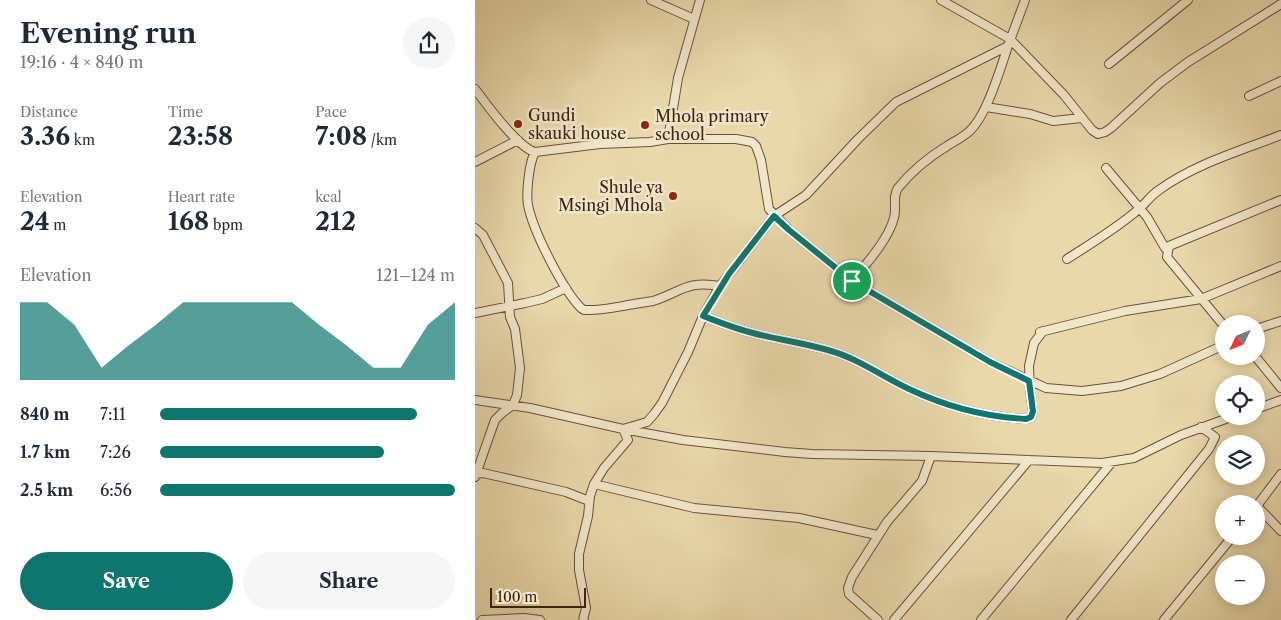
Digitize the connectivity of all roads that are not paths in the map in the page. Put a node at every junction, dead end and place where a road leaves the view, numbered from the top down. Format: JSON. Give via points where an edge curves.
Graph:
{"nodes":[{"id":1,"x":651,"y":0,"type":"edge"},
{"id":2,"x":700,"y":0,"type":"edge"},
{"id":3,"x":941,"y":0,"type":"edge"},
{"id":4,"x":1025,"y":0,"type":"edge"},
{"id":5,"x":1187,"y":0,"type":"edge"},
{"id":6,"x":1281,"y":4,"type":"edge"},
{"id":7,"x":694,"y":20,"type":"junction"},
{"id":8,"x":1009,"y":42,"type":"junction"},
{"id":9,"x":1109,"y":64,"type":"dead end"},
{"id":10,"x":1281,"y":81,"type":"edge"},
{"id":11,"x":475,"y":89,"type":"edge"},
{"id":12,"x":1249,"y":96,"type":"dead end"},
{"id":13,"x":986,"y":107,"type":"junction"},
{"id":14,"x":1082,"y":118,"type":"junction"},
{"id":15,"x":1281,"y":135,"type":"edge"},
{"id":16,"x":667,"y":139,"type":"junction"},
{"id":17,"x":518,"y":140,"type":"junction"},
{"id":18,"x":535,"y":152,"type":"junction"},
{"id":19,"x":475,"y":162,"type":"edge"},
{"id":20,"x":1106,"y":168,"type":"dead end"},
{"id":21,"x":1281,"y":200,"type":"edge"},
{"id":22,"x":1140,"y":208,"type":"junction"},
{"id":23,"x":774,"y":216,"type":"junction"},
{"id":24,"x":475,"y":228,"type":"edge"},
{"id":25,"x":1169,"y":246,"type":"junction"},
{"id":26,"x":1067,"y":259,"type":"dead end"},
{"id":27,"x":1281,"y":266,"type":"edge"},
{"id":28,"x":852,"y":281,"type":"junction"},
{"id":29,"x":720,"y":286,"type":"junction"},
{"id":30,"x":566,"y":288,"type":"junction"},
{"id":31,"x":1201,"y":299,"type":"junction"},
{"id":32,"x":509,"y":308,"type":"junction"},
{"id":33,"x":475,"y":313,"type":"edge"},
{"id":34,"x":1215,"y":315,"type":"edge"},
{"id":35,"x":703,"y":316,"type":"junction"},
{"id":36,"x":1281,"y":321,"type":"edge"},
{"id":37,"x":1265,"y":326,"type":"edge"},
{"id":38,"x":1215,"y":349,"type":"edge"},
{"id":39,"x":1262,"y":365,"type":"edge"},
{"id":40,"x":1029,"y":381,"type":"junction"},
{"id":41,"x":1281,"y":388,"type":"edge"},
{"id":42,"x":475,"y":400,"type":"edge"},
{"id":43,"x":1281,"y":400,"type":"edge"},
{"id":44,"x":513,"y":405,"type":"junction"},
{"id":45,"x":1265,"y":406,"type":"edge"},
{"id":46,"x":1215,"y":422,"type":"edge"},
{"id":47,"x":1201,"y":427,"type":"junction"},
{"id":48,"x":623,"y":429,"type":"junction"},
{"id":49,"x":931,"y":456,"type":"junction"},
{"id":50,"x":1029,"y":460,"type":"junction"},
{"id":51,"x":1112,"y":462,"type":"junction"},
{"id":52,"x":1281,"y":474,"type":"edge"},
{"id":53,"x":475,"y":475,"type":"edge"},
{"id":54,"x":594,"y":484,"type":"junction"},
{"id":55,"x":1265,"y":495,"type":"edge"},
{"id":56,"x":589,"y":501,"type":"junction"},
{"id":57,"x":1265,"y":514,"type":"edge"},
{"id":58,"x":1281,"y":531,"type":"edge"},
{"id":59,"x":877,"y":535,"type":"junction"},
{"id":60,"x":1226,"y":545,"type":"edge"},
{"id":61,"x":482,"y":620,"type":"edge"},
{"id":62,"x":540,"y":620,"type":"edge"},
{"id":63,"x":583,"y":620,"type":"edge"},
{"id":64,"x":878,"y":620,"type":"edge"},
{"id":65,"x":894,"y":620,"type":"edge"},
{"id":66,"x":981,"y":620,"type":"edge"},
{"id":67,"x":1071,"y":620,"type":"edge"},
{"id":68,"x":1164,"y":620,"type":"edge"}],
"edges":[{"from":1,"to":7,"type":"street"},
{"from":2,"to":7,"type":"street"},
{"from":3,"to":8,"type":"street"},
{"from":4,"to":8,"type":"street"},
{"from":5,"to":9,"type":"street"},
{"from":6,"to":14,"type":"street","via":[[1188,62],[1105,132],[1095,133]]},
{"from":7,"to":16,"type":"street","via":[[678,78]]},
{"from":8,"to":13,"type":"street"},
{"from":8,"to":14,"type":"street","via":[[1064,95]]},
{"from":8,"to":23,"type":"street","via":[[896,102],[806,195]]},
{"from":10,"to":12,"type":"street"},
{"from":11,"to":17,"type":"street"},
{"from":13,"to":14,"type":"street","via":[[1053,121]]},
{"from":13,"to":28,"type":"street","via":[[968,133],[944,147],[897,189],[891,226],[876,252]]},
{"from":15,"to":22,"type":"street","via":[[1183,176],[1158,190]]},
{"from":16,"to":18,"type":"street"},
{"from":16,"to":23,"type":"street","via":[[752,142],[761,160],[767,203]]},
{"from":17,"to":18,"type":"street"},
{"from":17,"to":19,"type":"street"},
{"from":18,"to":30,"type":"street","via":[[531,161],[527,202],[543,246]]},
{"from":20,"to":22,"type":"street"},
{"from":21,"to":25,"type":"street"},
{"from":22,"to":25,"type":"street","via":[[1165,248]]},
{"from":22,"to":26,"type":"street"},
{"from":23,"to":28,"type":"street"},
{"from":23,"to":29,"type":"street"},
{"from":24,"to":32,"type":"street","via":[[483,235],[508,284]]},
{"from":25,"to":31,"type":"street","via":[[1167,257]]},
{"from":27,"to":31,"type":"street"},
{"from":28,"to":40,"type":"street","via":[[990,362]]},
{"from":29,"to":30,"type":"street","via":[[696,284],[653,301],[596,311],[583,310]]},
{"from":29,"to":35,"type":"street"},
{"from":30,"to":32,"type":"street"},
{"from":31,"to":34,"type":"street"},
{"from":31,"to":40,"type":"street","via":[[1125,311],[1040,332],[1034,343]]},
{"from":32,"to":33,"type":"street"},
{"from":32,"to":44,"type":"street","via":[[520,368]]},
{"from":35,"to":40,"type":"street","via":[[753,334],[831,351],[860,362],[925,396],[991,416],[1031,417]]},
{"from":35,"to":48,"type":"street","via":[[662,403],[647,422]]},
{"from":36,"to":37,"type":"street"},
{"from":38,"to":40,"type":"street","via":[[1161,374],[1121,386],[1082,391],[1046,388]]},
{"from":39,"to":41,"type":"street"},
{"from":42,"to":44,"type":"street"},
{"from":43,"to":45,"type":"street"},
{"from":44,"to":48,"type":"street"},
{"from":44,"to":53,"type":"street","via":[[495,420]]},
{"from":46,"to":47,"type":"street"},
{"from":47,"to":51,"type":"street","via":[[1135,458]]},
{"from":47,"to":67,"type":"street","via":[[1215,437],[1209,449]]},
{"from":48,"to":49,"type":"street","via":[[683,440],[812,454]]},
{"from":48,"to":54,"type":"street","via":[[628,440]]},
{"from":49,"to":50,"type":"street"},
{"from":49,"to":59,"type":"street","via":[[921,481]]},
{"from":50,"to":51,"type":"street"},
{"from":50,"to":65,"type":"street"},
{"from":51,"to":66,"type":"street"},
{"from":52,"to":55,"type":"street"},
{"from":53,"to":56,"type":"street","via":[[483,473],[566,492]]},
{"from":54,"to":56,"type":"street"},
{"from":54,"to":59,"type":"street","via":[[694,508],[799,518]]},
{"from":56,"to":63,"type":"street","via":[[579,554],[586,608]]},
{"from":57,"to":58,"type":"street"},
{"from":59,"to":64,"type":"street","via":[[848,588],[849,594]]},
{"from":60,"to":68,"type":"street"},
{"from":61,"to":62,"type":"street"}]}
